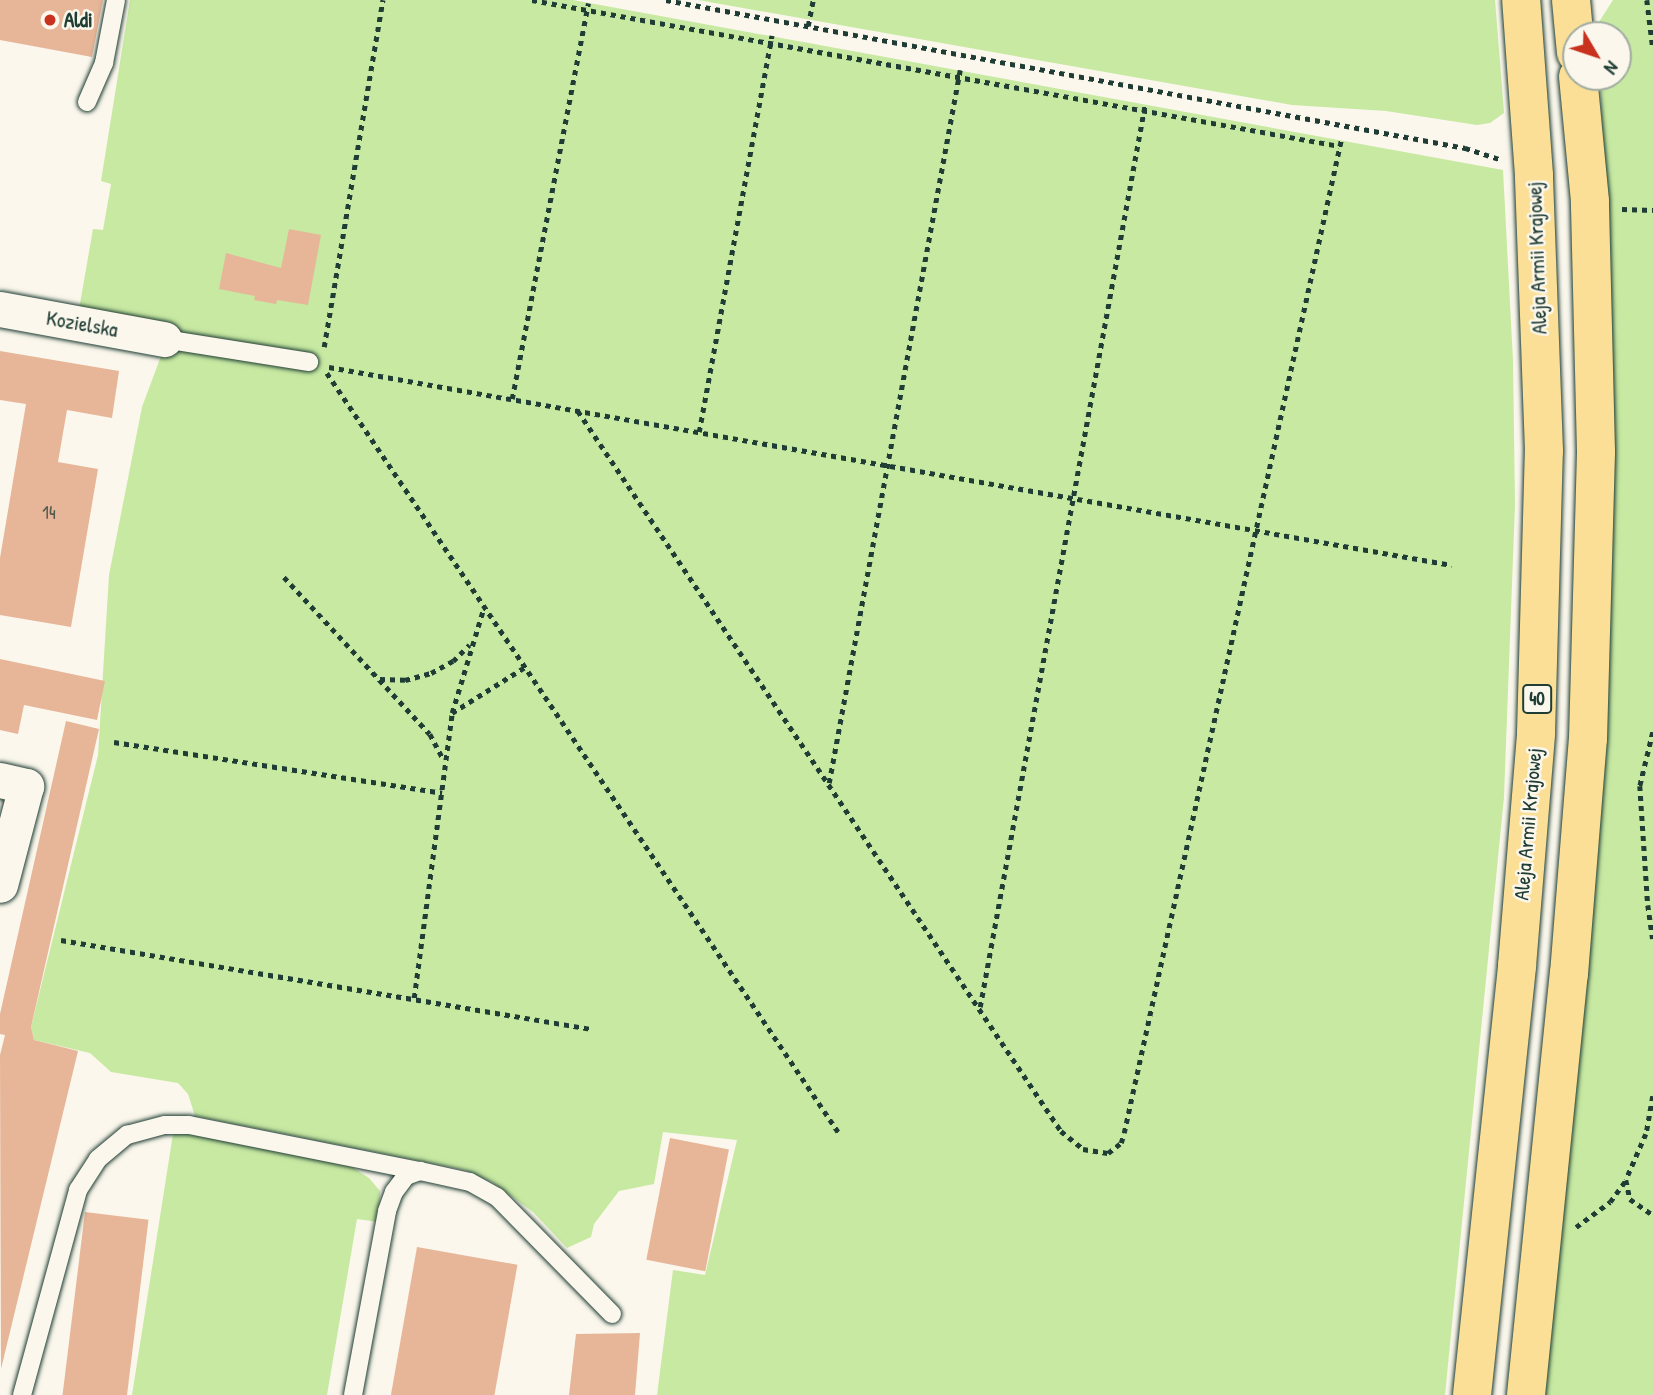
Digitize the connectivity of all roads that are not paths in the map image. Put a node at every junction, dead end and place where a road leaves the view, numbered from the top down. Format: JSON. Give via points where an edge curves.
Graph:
{"nodes":[{"id":1,"x":116,"y":0,"type":"edge"},
{"id":2,"x":1521,"y":0,"type":"edge"},
{"id":3,"x":1571,"y":0,"type":"edge"},
{"id":4,"x":1573,"y":21,"type":"edge"},
{"id":5,"x":1579,"y":91,"type":"edge"},
{"id":6,"x":87,"y":102,"type":"dead end"},
{"id":7,"x":0,"y":309,"type":"edge"},
{"id":8,"x":164,"y":339,"type":"joint"},
{"id":9,"x":315,"y":364,"type":"road end"},
{"id":10,"x":13,"y":783,"type":"edge"},
{"id":11,"x":0,"y":885,"type":"edge"},
{"id":12,"x":420,"y":1171,"type":"junction"},
{"id":13,"x":612,"y":1314,"type":"dead end"},
{"id":14,"x":22,"y":1395,"type":"edge"},
{"id":15,"x":353,"y":1395,"type":"edge"},
{"id":16,"x":1472,"y":1395,"type":"edge"},
{"id":17,"x":1526,"y":1395,"type":"edge"}],
"edges":[{"from":1,"to":6,"type":"lane","via":[[104,63]]},
{"from":2,"to":16,"type":"main road","name":"Aleja Armii Krajowej","number":"40","via":[[1534,175],[1544,451],[1536,733],[1517,966]]},
{"from":3,"to":4,"type":"main road"},
{"from":5,"to":17,"type":"main road","via":[[1590,201],[1596,452],[1589,712],[1569,974]]},
{"from":7,"to":8,"type":"street","name":"Kozielska"},
{"from":8,"to":9,"type":"lane"},
{"from":10,"to":11,"type":"street"},
{"from":12,"to":13,"type":"lane","via":[[470,1182],[498,1197]]},
{"from":12,"to":14,"type":"lane","via":[[189,1125],[127,1135],[98,1159],[78,1190]]},
{"from":12,"to":15,"type":"lane","via":[[406,1176],[387,1211]]}]}
